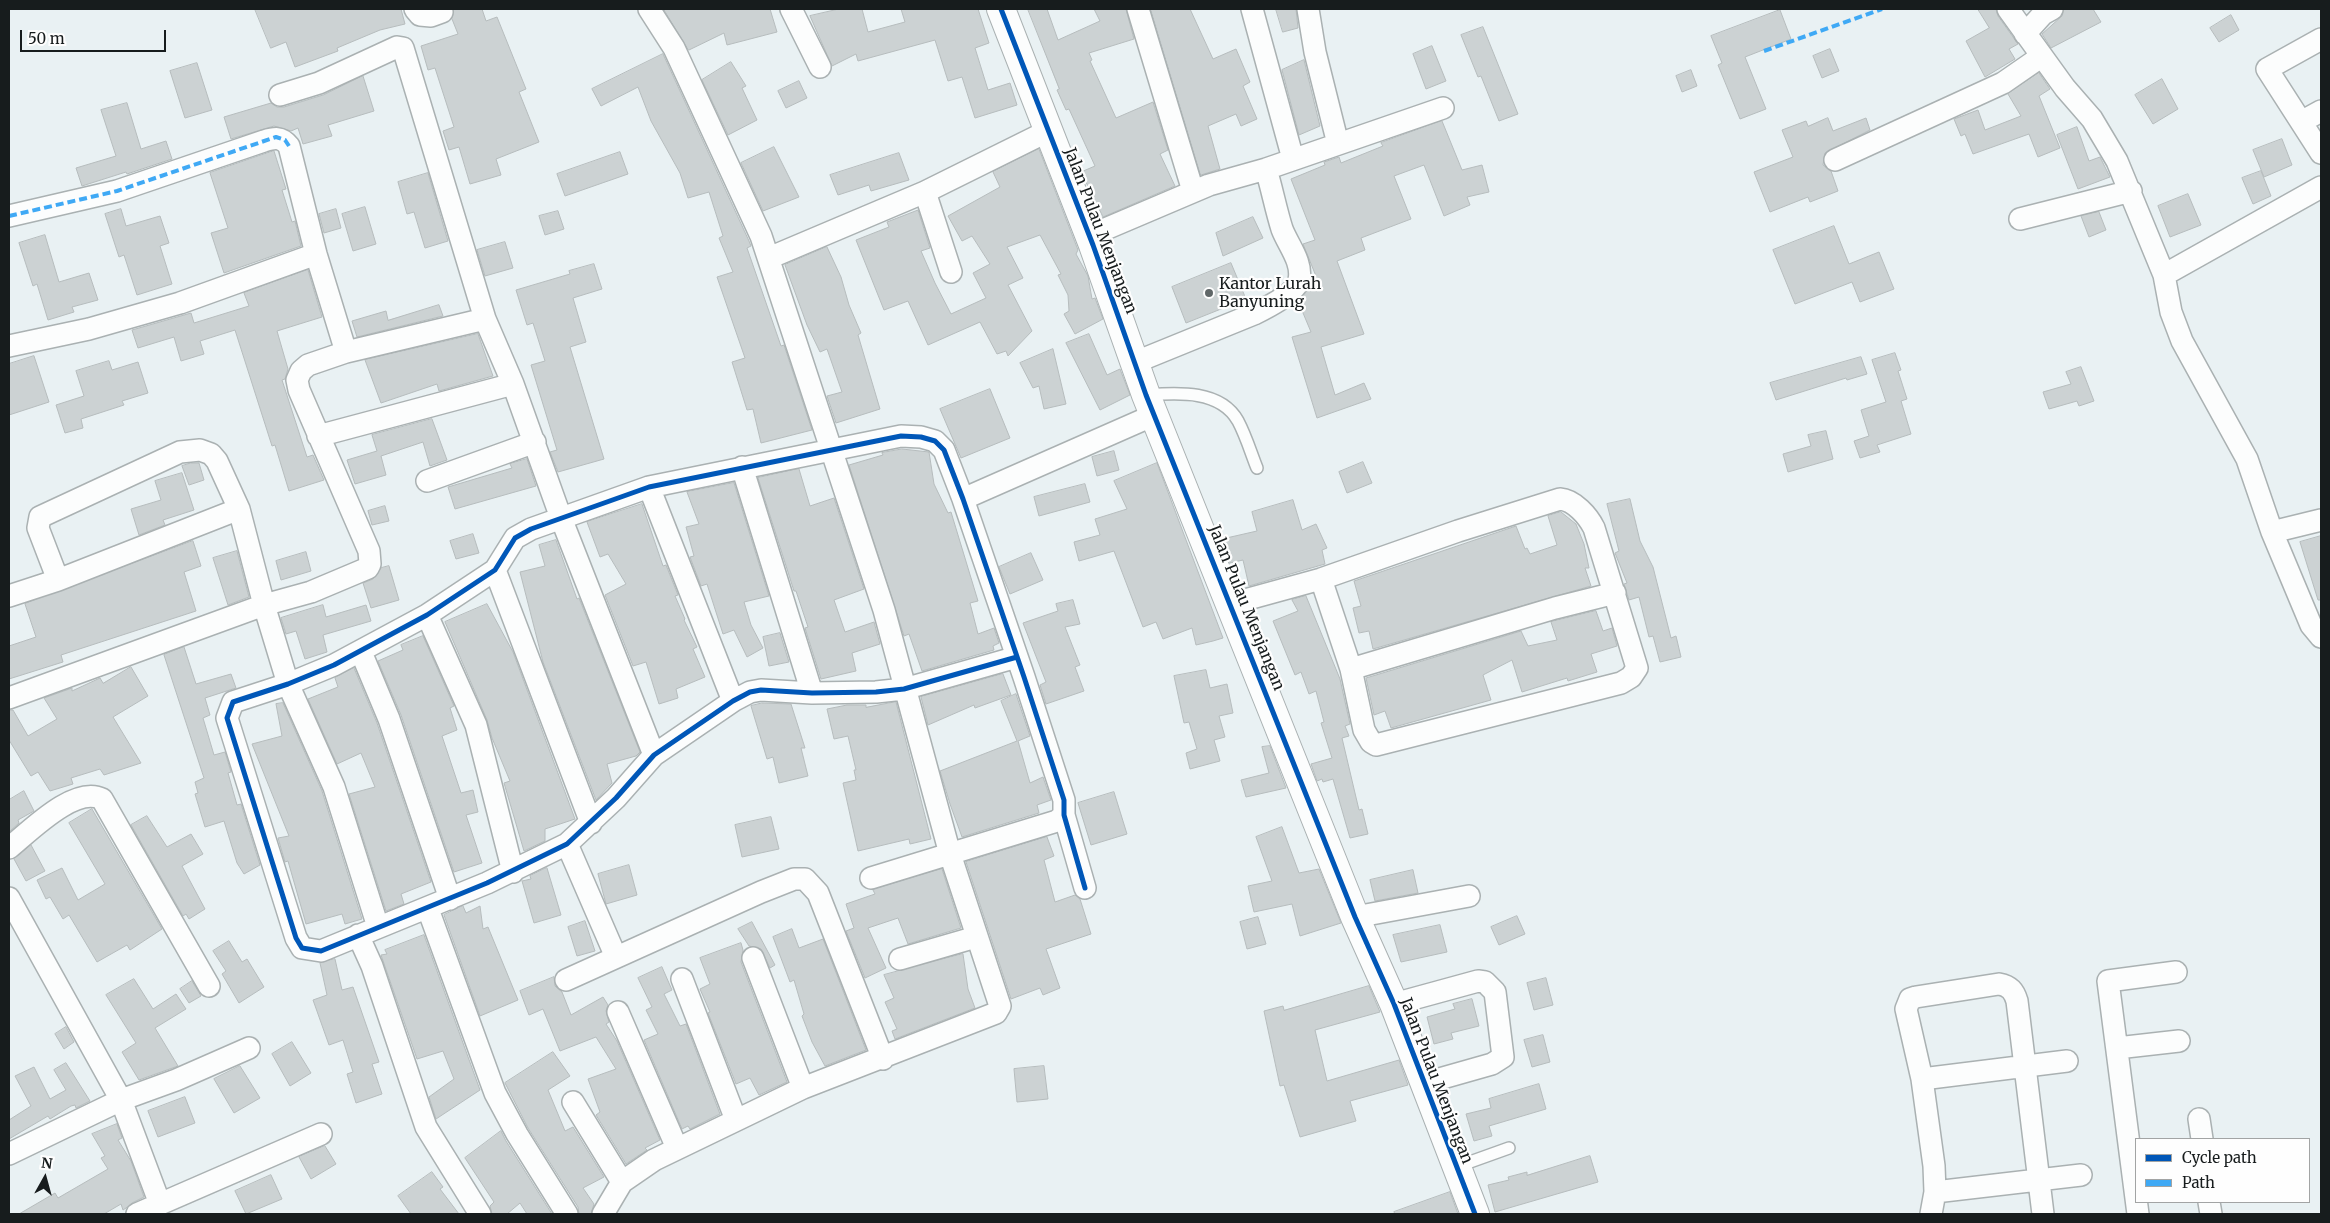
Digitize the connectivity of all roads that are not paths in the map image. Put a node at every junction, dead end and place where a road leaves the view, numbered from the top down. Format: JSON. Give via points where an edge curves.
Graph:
{"nodes":[{"id":1,"x":415,"y":9,"type":"edge"},
{"id":2,"x":649,"y":9,"type":"edge"},
{"id":3,"x":791,"y":9,"type":"edge"},
{"id":4,"x":1001,"y":9,"type":"edge"},
{"id":5,"x":1138,"y":9,"type":"edge"},
{"id":6,"x":1252,"y":9,"type":"edge"},
{"id":7,"x":1308,"y":9,"type":"edge"},
{"id":8,"x":2008,"y":9,"type":"edge"},
{"id":9,"x":2052,"y":9,"type":"edge"},
{"id":10,"x":442,"y":12,"type":"dead end"},
{"id":11,"x":2025,"y":34,"type":"junction"},
{"id":12,"x":2321,"y":39,"type":"edge"},
{"id":13,"x":2042,"y":56,"type":"junction"},
{"id":14,"x":820,"y":67,"type":"dead end"},
{"id":15,"x":280,"y":95,"type":"dead end"},
{"id":16,"x":1443,"y":108,"type":"dead end"},
{"id":17,"x":2321,"y":111,"type":"edge"},
{"id":18,"x":2301,"y":122,"type":"junction"},
{"id":19,"x":1048,"y":131,"type":"junction"},
{"id":20,"x":1338,"y":144,"type":"junction"},
{"id":21,"x":2321,"y":153,"type":"edge"},
{"id":22,"x":1293,"y":159,"type":"junction"},
{"id":23,"x":1835,"y":160,"type":"dead end"},
{"id":24,"x":1266,"y":169,"type":"junction"},
{"id":25,"x":2321,"y":187,"type":"edge"},
{"id":26,"x":1193,"y":191,"type":"junction"},
{"id":27,"x":2131,"y":191,"type":"junction"},
{"id":28,"x":925,"y":192,"type":"junction"},
{"id":29,"x":9,"y":216,"type":"edge"},
{"id":30,"x":2020,"y":219,"type":"dead end"},
{"id":31,"x":1089,"y":236,"type":"junction"},
{"id":32,"x":316,"y":254,"type":"junction"},
{"id":33,"x":768,"y":258,"type":"junction"},
{"id":34,"x":951,"y":272,"type":"dead end"},
{"id":35,"x":2164,"y":275,"type":"junction"},
{"id":36,"x":485,"y":320,"type":"junction"},
{"id":37,"x":9,"y":346,"type":"edge"},
{"id":38,"x":346,"y":352,"type":"junction"},
{"id":39,"x":1136,"y":362,"type":"junction"},
{"id":40,"x":513,"y":384,"type":"junction"},
{"id":41,"x":1150,"y":405,"type":"junction"},
{"id":42,"x":318,"y":436,"type":"junction"},
{"id":43,"x":535,"y":442,"type":"junction"},
{"id":44,"x":832,"y":449,"type":"junction"},
{"id":45,"x":742,"y":467,"type":"junction"},
{"id":46,"x":1257,"y":468,"type":"dead end"},
{"id":47,"x":427,"y":481,"type":"dead end"},
{"id":48,"x":649,"y":487,"type":"junction"},
{"id":49,"x":963,"y":499,"type":"junction"},
{"id":50,"x":239,"y":509,"type":"junction"},
{"id":51,"x":561,"y":518,"type":"junction"},
{"id":52,"x":2321,"y":520,"type":"edge"},
{"id":53,"x":2272,"y":532,"type":"junction"},
{"id":54,"x":495,"y":570,"type":"junction"},
{"id":55,"x":1321,"y":579,"type":"junction"},
{"id":56,"x":58,"y":580,"type":"junction"},
{"id":57,"x":1615,"y":593,"type":"junction"},
{"id":58,"x":9,"y":596,"type":"edge"},
{"id":59,"x":1230,"y":604,"type":"junction"},
{"id":60,"x":264,"y":605,"type":"junction"},
{"id":61,"x":427,"y":615,"type":"junction"},
{"id":62,"x":2321,"y":637,"type":"edge"},
{"id":63,"x":361,"y":652,"type":"junction"},
{"id":64,"x":1017,"y":657,"type":"junction"},
{"id":65,"x":1351,"y":669,"type":"junction"},
{"id":66,"x":288,"y":684,"type":"junction"},
{"id":67,"x":904,"y":688,"type":"junction"},
{"id":68,"x":812,"y":693,"type":"junction"},
{"id":69,"x":9,"y":698,"type":"edge"},
{"id":70,"x":733,"y":701,"type":"junction"},
{"id":71,"x":654,"y":754,"type":"junction"},
{"id":72,"x":1064,"y":815,"type":"junction"},
{"id":73,"x":592,"y":822,"type":"junction"},
{"id":74,"x":567,"y":844,"type":"junction"},
{"id":75,"x":9,"y":848,"type":"edge"},
{"id":76,"x":950,"y":854,"type":"junction"},
{"id":77,"x":512,"y":872,"type":"junction"},
{"id":78,"x":871,"y":878,"type":"dead end"},
{"id":79,"x":1085,"y":888,"type":"dead end"},
{"id":80,"x":1469,"y":896,"type":"dead end"},
{"id":81,"x":9,"y":898,"type":"edge"},
{"id":82,"x":450,"y":899,"type":"junction"},
{"id":83,"x":428,"y":909,"type":"junction"},
{"id":84,"x":1355,"y":917,"type":"junction"},
{"id":85,"x":378,"y":927,"type":"junction"},
{"id":86,"x":358,"y":935,"type":"junction"},
{"id":87,"x":976,"y":937,"type":"junction"},
{"id":88,"x":616,"y":957,"type":"junction"},
{"id":89,"x":753,"y":958,"type":"dead end"},
{"id":90,"x":900,"y":959,"type":"dead end"},
{"id":91,"x":2176,"y":972,"type":"dead end"},
{"id":92,"x":682,"y":979,"type":"dead end"},
{"id":93,"x":566,"y":980,"type":"dead end"},
{"id":94,"x":209,"y":986,"type":"dead end"},
{"id":95,"x":1394,"y":1004,"type":"junction"},
{"id":96,"x":618,"y":1012,"type":"dead end"},
{"id":97,"x":2180,"y":1041,"type":"dead end"},
{"id":98,"x":249,"y":1048,"type":"dead end"},
{"id":99,"x":2117,"y":1048,"type":"junction"},
{"id":100,"x":883,"y":1059,"type":"junction"},
{"id":101,"x":2067,"y":1061,"type":"dead end"},
{"id":102,"x":2026,"y":1065,"type":"junction"},
{"id":103,"x":1922,"y":1079,"type":"junction"},
{"id":104,"x":1425,"y":1082,"type":"junction"},
{"id":105,"x":803,"y":1088,"type":"junction"},
{"id":106,"x":121,"y":1100,"type":"junction"},
{"id":107,"x":574,"y":1102,"type":"dead end"},
{"id":108,"x":736,"y":1120,"type":"junction"},
{"id":109,"x":321,"y":1134,"type":"dead end"},
{"id":110,"x":677,"y":1148,"type":"junction"},
{"id":111,"x":1509,"y":1148,"type":"dead end"},
{"id":112,"x":9,"y":1154,"type":"edge"},
{"id":113,"x":1456,"y":1167,"type":"junction"},
{"id":114,"x":2081,"y":1175,"type":"dead end"},
{"id":115,"x":2039,"y":1180,"type":"junction"},
{"id":116,"x":622,"y":1182,"type":"junction"},
{"id":117,"x":2135,"y":1190,"type":"edge"},
{"id":118,"x":1935,"y":1192,"type":"junction"},
{"id":119,"x":160,"y":1204,"type":"junction"},
{"id":120,"x":137,"y":1214,"type":"edge"},
{"id":121,"x":480,"y":1214,"type":"edge"},
{"id":122,"x":566,"y":1214,"type":"edge"},
{"id":123,"x":603,"y":1214,"type":"edge"},
{"id":124,"x":1474,"y":1214,"type":"edge"},
{"id":125,"x":1931,"y":1214,"type":"edge"},
{"id":126,"x":2044,"y":1214,"type":"edge"}],
"edges":[{"from":1,"to":10,"type":"street","via":[[420,15]]},
{"from":2,"to":33,"type":"street","via":[[674,48],[742,192]]},
{"from":3,"to":14,"type":"street"},
{"from":4,"to":19,"type":"street","name":"Jalan Pulau Menjangan"},
{"from":5,"to":26,"type":"street"},
{"from":6,"to":22,"type":"street"},
{"from":7,"to":20,"type":"street"},
{"from":8,"to":11,"type":"street"},
{"from":9,"to":11,"type":"street"},
{"from":11,"to":13,"type":"street"},
{"from":12,"to":18,"type":"street","via":[[2267,69]]},
{"from":13,"to":23,"type":"street","via":[[2003,83]]},
{"from":13,"to":27,"type":"street","via":[[2092,119]]},
{"from":15,"to":36,"type":"street","via":[[319,83],[397,47],[403,48]]},
{"from":16,"to":20,"type":"street"},
{"from":17,"to":18,"type":"street"},
{"from":18,"to":21,"type":"street"},
{"from":19,"to":28,"type":"street"},
{"from":19,"to":31,"type":"street","name":"Jalan Pulau Menjangan"},
{"from":20,"to":22,"type":"street"},
{"from":22,"to":24,"type":"street"},
{"from":24,"to":26,"type":"street"},
{"from":24,"to":39,"type":"street","via":[[1282,229],[1298,262],[1299,281],[1294,288],[1254,314]]},
{"from":25,"to":35,"type":"street"},
{"from":26,"to":31,"type":"street"},
{"from":27,"to":30,"type":"street"},
{"from":27,"to":35,"type":"street"},
{"from":28,"to":33,"type":"street"},
{"from":28,"to":34,"type":"street"},
{"from":29,"to":32,"type":"street","via":[[117,191],[276,138],[285,140],[289,146]]},
{"from":31,"to":39,"type":"street","name":"Jalan Pulau Menjangan"},
{"from":32,"to":37,"type":"street","via":[[171,305],[89,329]]},
{"from":32,"to":38,"type":"street"},
{"from":33,"to":44,"type":"street"},
{"from":35,"to":53,"type":"street","via":[[2171,312],[2182,342],[2247,459]]},
{"from":36,"to":38,"type":"street"},
{"from":36,"to":40,"type":"street"},
{"from":38,"to":42,"type":"street","via":[[300,371],[299,390]]},
{"from":39,"to":41,"type":"street","name":"Jalan Pulau Menjangan"},
{"from":40,"to":42,"type":"street"},
{"from":40,"to":43,"type":"street"},
{"from":41,"to":46,"type":"lane","via":[[1182,392],[1214,401],[1238,421]]},
{"from":41,"to":49,"type":"street"},
{"from":41,"to":59,"type":"street","name":"Jalan Pulau Menjangan"},
{"from":42,"to":60,"type":"street","via":[[369,551],[370,564],[362,571],[311,592]]},
{"from":43,"to":47,"type":"street"},
{"from":43,"to":51,"type":"street"},
{"from":44,"to":45,"type":"street"},
{"from":44,"to":49,"type":"street","via":[[902,436],[935,441],[944,450]]},
{"from":44,"to":67,"type":"street","via":[[884,610]]},
{"from":45,"to":48,"type":"street"},
{"from":45,"to":68,"type":"street"},
{"from":48,"to":51,"type":"street"},
{"from":48,"to":70,"type":"street"},
{"from":49,"to":64,"type":"street"},
{"from":50,"to":56,"type":"street"},
{"from":50,"to":56,"type":"street","via":[[211,454],[200,450],[180,452],[40,517],[38,528]]},
{"from":50,"to":60,"type":"street"},
{"from":51,"to":54,"type":"street","via":[[514,538]]},
{"from":51,"to":71,"type":"street"},
{"from":52,"to":53,"type":"street"},
{"from":53,"to":62,"type":"street","via":[[2311,625]]},
{"from":54,"to":61,"type":"street"},
{"from":54,"to":73,"type":"street"},
{"from":55,"to":57,"type":"street","via":[[1458,531],[1567,499],[1588,517]]},
{"from":55,"to":59,"type":"street"},
{"from":55,"to":65,"type":"street"},
{"from":56,"to":58,"type":"street"},
{"from":57,"to":65,"type":"street"},
{"from":57,"to":65,"type":"street","via":[[1637,668],[1621,683],[1376,745],[1364,730]]},
{"from":59,"to":84,"type":"street","name":"Jalan Pulau Menjangan"},
{"from":60,"to":66,"type":"street"},
{"from":60,"to":69,"type":"street"},
{"from":61,"to":63,"type":"street","via":[[393,631]]},
{"from":61,"to":77,"type":"street","via":[[476,725]]},
{"from":63,"to":66,"type":"street"},
{"from":63,"to":82,"type":"street","via":[[388,719]]},
{"from":64,"to":67,"type":"street"},
{"from":64,"to":72,"type":"street","via":[[1064,800]]},
{"from":66,"to":85,"type":"street","via":[[334,787]]},
{"from":66,"to":86,"type":"street","via":[[234,702],[227,718],[229,728],[296,938],[302,948],[321,950]]},
{"from":67,"to":68,"type":"street"},
{"from":67,"to":76,"type":"street"},
{"from":68,"to":70,"type":"street","via":[[761,690]]},
{"from":70,"to":71,"type":"street"},
{"from":71,"to":73,"type":"street"},
{"from":72,"to":76,"type":"street","via":[[1058,821]]},
{"from":72,"to":79,"type":"street"},
{"from":73,"to":74,"type":"street"},
{"from":74,"to":77,"type":"street"},
{"from":74,"to":88,"type":"street"},
{"from":75,"to":94,"type":"street","via":[[57,809],[82,796],[95,795],[102,799]]},
{"from":76,"to":78,"type":"street"},
{"from":76,"to":87,"type":"street"},
{"from":77,"to":82,"type":"street"},
{"from":80,"to":84,"type":"street"},
{"from":81,"to":106,"type":"street"},
{"from":82,"to":83,"type":"street"},
{"from":83,"to":85,"type":"street"},
{"from":83,"to":122,"type":"street","via":[[498,1100]]},
{"from":84,"to":95,"type":"street","name":"Jalan Pulau Menjangan"},
{"from":85,"to":86,"type":"street"},
{"from":86,"to":121,"type":"street","via":[[372,966],[426,1127]]},
{"from":87,"to":90,"type":"street"},
{"from":87,"to":100,"type":"street","via":[[999,1000],[999,1010]]},
{"from":88,"to":93,"type":"street"},
{"from":88,"to":100,"type":"street","via":[[761,892],[794,879],[805,880],[818,893]]},
{"from":89,"to":105,"type":"street"},
{"from":91,"to":99,"type":"street","via":[[2108,981]]},
{"from":92,"to":108,"type":"street"},
{"from":95,"to":104,"type":"street","name":"Jalan Pulau Menjangan"},
{"from":95,"to":104,"type":"street","via":[[1473,981],[1485,982],[1495,992],[1503,1057],[1492,1064]]},
{"from":96,"to":110,"type":"street"},
{"from":97,"to":99,"type":"street"},
{"from":98,"to":106,"type":"street"},
{"from":99,"to":117,"type":"street"},
{"from":100,"to":105,"type":"street"},
{"from":101,"to":102,"type":"street"},
{"from":102,"to":103,"type":"street"},
{"from":102,"to":103,"type":"street","via":[[2014,991],[1999,984],[1955,989],[1916,996],[1907,1004]]},
{"from":102,"to":115,"type":"street"},
{"from":103,"to":118,"type":"street"},
{"from":104,"to":113,"type":"street","name":"Jalan Pulau Menjangan"},
{"from":105,"to":108,"type":"street"},
{"from":106,"to":112,"type":"street"},
{"from":106,"to":119,"type":"street"},
{"from":107,"to":116,"type":"street"},
{"from":108,"to":110,"type":"street"},
{"from":109,"to":119,"type":"street"},
{"from":110,"to":116,"type":"street"},
{"from":111,"to":113,"type":"lane"},
{"from":113,"to":124,"type":"street","name":"Jalan Pulau Menjangan"},
{"from":114,"to":115,"type":"street"},
{"from":115,"to":118,"type":"street"},
{"from":115,"to":126,"type":"street"},
{"from":116,"to":123,"type":"street"},
{"from":118,"to":125,"type":"street"},
{"from":119,"to":120,"type":"street"}]}
